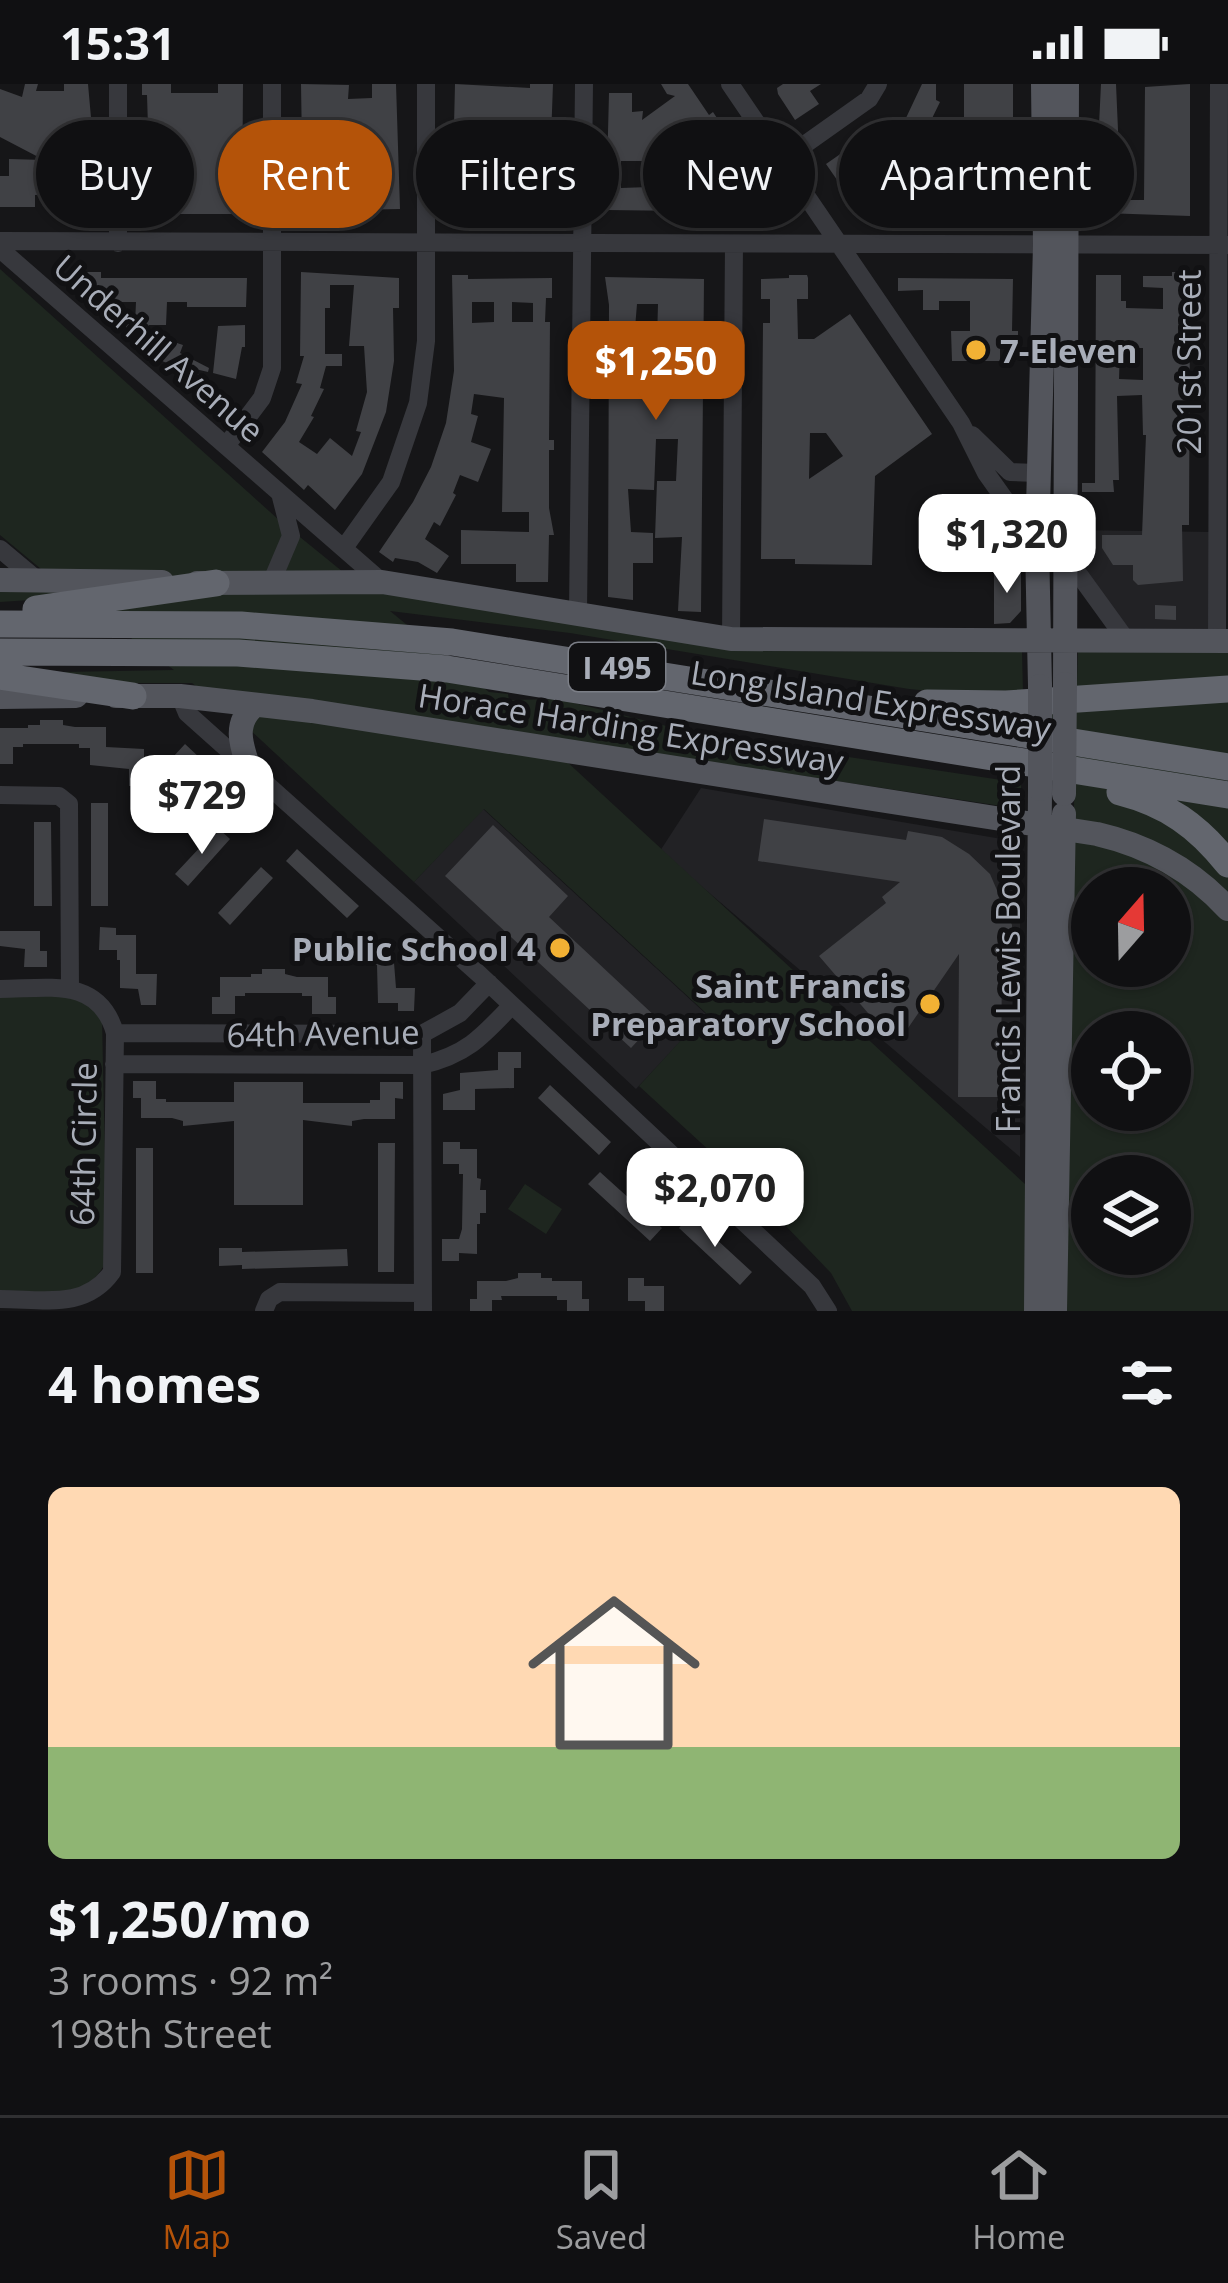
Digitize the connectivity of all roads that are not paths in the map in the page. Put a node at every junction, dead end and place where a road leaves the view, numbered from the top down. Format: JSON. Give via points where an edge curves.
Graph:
{"nodes":[{"id":1,"x":118,"y":84,"type":"edge"},
{"id":2,"x":272,"y":84,"type":"edge"},
{"id":3,"x":426,"y":84,"type":"edge"},
{"id":4,"x":584,"y":84,"type":"edge"},
{"id":5,"x":730,"y":84,"type":"edge"},
{"id":6,"x":878,"y":84,"type":"edge"},
{"id":7,"x":1043,"y":84,"type":"edge"},
{"id":8,"x":1067,"y":84,"type":"edge"},
{"id":9,"x":1220,"y":84,"type":"edge"},
{"id":10,"x":755,"y":120,"type":"edge"},
{"id":11,"x":815,"y":137,"type":"edge"},
{"id":12,"x":815,"y":211,"type":"edge"},
{"id":13,"x":118,"y":243,"type":"junction"},
{"id":14,"x":272,"y":243,"type":"junction"},
{"id":15,"x":579,"y":243,"type":"junction"},
{"id":16,"x":425,"y":244,"type":"junction"},
{"id":17,"x":734,"y":244,"type":"junction"},
{"id":18,"x":836,"y":244,"type":"junction"},
{"id":19,"x":0,"y":245,"type":"edge"},
{"id":20,"x":1057,"y":245,"type":"junction"},
{"id":21,"x":1223,"y":245,"type":"edge"},
{"id":22,"x":961,"y":423,"type":"junction"},
{"id":23,"x":226,"y":446,"type":"junction"},
{"id":24,"x":1037,"y":473,"type":"junction"},
{"id":25,"x":280,"y":493,"type":"junction"},
{"id":26,"x":1037,"y":545,"type":"junction"},
{"id":27,"x":344,"y":548,"type":"junction"},
{"id":28,"x":0,"y":549,"type":"edge"},
{"id":29,"x":1066,"y":567,"type":"junction"},
{"id":30,"x":0,"y":580,"type":"edge"},
{"id":31,"x":38,"y":580,"type":"junction"},
{"id":32,"x":382,"y":582,"type":"junction"},
{"id":33,"x":271,"y":583,"type":"junction"},
{"id":34,"x":216,"y":584,"type":"junction"},
{"id":35,"x":0,"y":612,"type":"edge"},
{"id":36,"x":578,"y":612,"type":"junction"},
{"id":37,"x":0,"y":624,"type":"edge"},
{"id":38,"x":731,"y":639,"type":"junction"},
{"id":39,"x":1053,"y":641,"type":"junction"},
{"id":40,"x":1127,"y":641,"type":"junction"},
{"id":41,"x":1222,"y":641,"type":"edge"},
{"id":42,"x":0,"y":652,"type":"edge"},
{"id":43,"x":0,"y":676,"type":"edge"},
{"id":44,"x":704,"y":681,"type":"junction"},
{"id":45,"x":1228,"y":689,"type":"edge"},
{"id":46,"x":133,"y":696,"type":"junction"},
{"id":47,"x":180,"y":696,"type":"junction"},
{"id":48,"x":0,"y":697,"type":"edge"},
{"id":49,"x":255,"y":705,"type":"junction"},
{"id":50,"x":906,"y":742,"type":"junction"},
{"id":51,"x":1228,"y":767,"type":"edge"},
{"id":52,"x":250,"y":768,"type":"junction"},
{"id":53,"x":0,"y":795,"type":"edge"},
{"id":54,"x":1228,"y":795,"type":"edge"},
{"id":55,"x":1052,"y":826,"type":"junction"},
{"id":56,"x":1228,"y":864,"type":"edge"},
{"id":57,"x":1228,"y":909,"type":"edge"},
{"id":58,"x":489,"y":983,"type":"junction"},
{"id":59,"x":0,"y":989,"type":"edge"},
{"id":60,"x":70,"y":989,"type":"junction"},
{"id":61,"x":512,"y":1005,"type":"junction"},
{"id":62,"x":115,"y":1033,"type":"junction"},
{"id":63,"x":248,"y":1033,"type":"junction"},
{"id":64,"x":422,"y":1034,"type":"junction"},
{"id":65,"x":114,"y":1064,"type":"junction"},
{"id":66,"x":422,"y":1064,"type":"junction"},
{"id":67,"x":248,"y":1065,"type":"junction"},
{"id":68,"x":0,"y":1300,"type":"edge"},
{"id":69,"x":422,"y":1302,"type":"edge"},
{"id":70,"x":264,"y":1311,"type":"edge"},
{"id":71,"x":828,"y":1311,"type":"edge"},
{"id":72,"x":1036,"y":1311,"type":"edge"},
{"id":73,"x":1054,"y":1311,"type":"edge"}],
"edges":[{"from":1,"to":13,"type":"street"},
{"from":2,"to":14,"type":"street"},
{"from":3,"to":16,"type":"street"},
{"from":4,"to":15,"type":"street"},
{"from":5,"to":10,"type":"street"},
{"from":6,"to":11,"type":"street"},
{"from":7,"to":20,"type":"main road","name":"Francis Lewis Boulevard"},
{"from":8,"to":20,"type":"main road","name":"Francis Lewis Boulevard"},
{"from":9,"to":21,"type":"street","name":"201st Street"},
{"from":12,"to":18,"type":"street"},
{"from":13,"to":14,"type":"street"},
{"from":13,"to":19,"type":"street"},
{"from":14,"to":16,"type":"street"},
{"from":14,"to":23,"type":"street","via":[[272,368],[262,398]]},
{"from":15,"to":16,"type":"street"},
{"from":15,"to":17,"type":"street"},
{"from":15,"to":36,"type":"street"},
{"from":16,"to":27,"type":"street","via":[[424,370],[411,431],[384,494]]},
{"from":17,"to":18,"type":"street"},
{"from":17,"to":38,"type":"street"},
{"from":18,"to":20,"type":"street"},
{"from":18,"to":22,"type":"street"},
{"from":19,"to":23,"type":"street","name":"Underhill Avenue"},
{"from":20,"to":21,"type":"street"},
{"from":20,"to":24,"type":"main road","name":"Francis Lewis Boulevard"},
{"from":20,"to":29,"type":"main road","name":"Francis Lewis Boulevard"},
{"from":21,"to":41,"type":"street","name":"201st Street"},
{"from":22,"to":24,"type":"street","via":[[1010,472]]},
{"from":22,"to":26,"type":"street"},
{"from":23,"to":25,"type":"street","name":"Underhill Avenue"},
{"from":24,"to":26,"type":"main road","name":"Francis Lewis Boulevard"},
{"from":25,"to":27,"type":"street","name":"Underhill Avenue"},
{"from":25,"to":33,"type":"street","via":[[291,536]]},
{"from":26,"to":39,"type":"main road","name":"Francis Lewis Boulevard"},
{"from":27,"to":32,"type":"street","name":"Underhill Avenue"},
{"from":28,"to":31,"type":"street"},
{"from":29,"to":39,"type":"main road","name":"Francis Lewis Boulevard"},
{"from":29,"to":40,"type":"street"},
{"from":30,"to":31,"type":"main road"},
{"from":31,"to":34,"type":"main road"},
{"from":32,"to":33,"type":"main road"},
{"from":32,"to":36,"type":"main road"},
{"from":33,"to":34,"type":"main road"},
{"from":34,"to":35,"type":"highway"},
{"from":36,"to":38,"type":"main road"},
{"from":37,"to":44,"type":"highway","name":"Long Island Expressway","number":"I 495","via":[[346,631]]},
{"from":38,"to":39,"type":"main road"},
{"from":39,"to":40,"type":"main road"},
{"from":39,"to":55,"type":"main road","name":"Francis Lewis Boulevard","bridge":true},
{"from":40,"to":41,"type":"main road"},
{"from":42,"to":50,"type":"highway","name":"Long Island Expressway","number":"I 495","via":[[238,653],[412,665]]},
{"from":43,"to":46,"type":"highway"},
{"from":44,"to":45,"type":"highway","via":[[978,705]]},
{"from":44,"to":51,"type":"highway","name":"Long Island Expressway","number":"I 495"},
{"from":46,"to":47,"type":"main road","name":"Horace Harding Expressway"},
{"from":46,"to":48,"type":"main road","name":"Horace Harding Expressway"},
{"from":47,"to":49,"type":"main road","name":"Horace Harding Expressway"},
{"from":47,"to":52,"type":"street","via":[[187,713]]},
{"from":49,"to":52,"type":"main road","via":[[241,725]]},
{"from":49,"to":55,"type":"main road","name":"Horace Harding Expressway"},
{"from":50,"to":54,"type":"highway","name":"Long Island Expressway","number":"I 495"},
{"from":50,"to":56,"type":"highway","via":[[1159,804]]},
{"from":52,"to":58,"type":"street"},
{"from":53,"to":60,"type":"street","via":[[59,796],[69,804]]},
{"from":55,"to":57,"type":"main road","name":"Horace Harding Expressway","via":[[1154,853]]},
{"from":55,"to":72,"type":"main road","name":"Francis Lewis Boulevard"},
{"from":55,"to":73,"type":"main road","name":"Francis Lewis Boulevard"},
{"from":58,"to":61,"type":"street"},
{"from":58,"to":64,"type":"street","name":"64th Avenue","via":[[460,1013]]},
{"from":59,"to":60,"type":"street"},
{"from":60,"to":62,"type":"street","name":"64th Circle","via":[[91,994]]},
{"from":61,"to":66,"type":"street","name":"64th Avenue","via":[[454,1058]]},
{"from":61,"to":71,"type":"street","via":[[812,1286]]},
{"from":62,"to":63,"type":"street","name":"64th Avenue"},
{"from":62,"to":65,"type":"street","name":"64th Circle"},
{"from":63,"to":64,"type":"street","name":"64th Avenue"},
{"from":63,"to":67,"type":"street"},
{"from":64,"to":66,"type":"street"},
{"from":65,"to":67,"type":"street","name":"64th Avenue"},
{"from":65,"to":68,"type":"street","name":"64th Circle","via":[[112,1272],[81,1299]]},
{"from":66,"to":67,"type":"street","name":"64th Avenue"},
{"from":66,"to":69,"type":"street"},
{"from":69,"to":70,"type":"street","via":[[280,1292]]}]}
